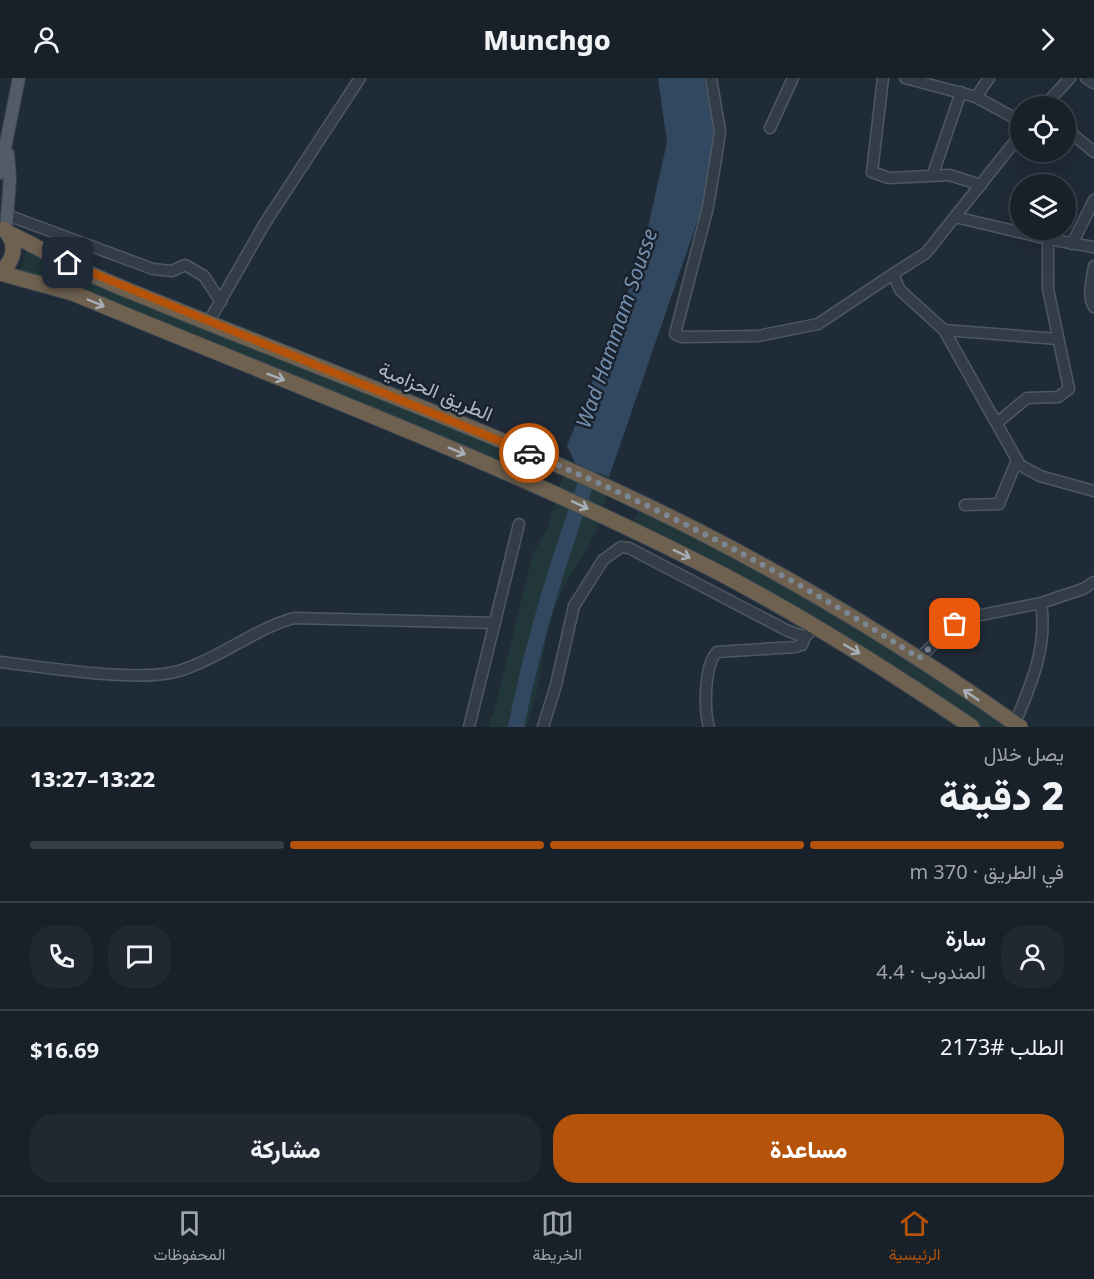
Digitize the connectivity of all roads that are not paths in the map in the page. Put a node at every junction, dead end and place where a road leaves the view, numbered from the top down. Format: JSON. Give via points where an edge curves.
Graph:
{"nodes":[{"id":1,"x":19,"y":78,"type":"edge"},
{"id":2,"x":360,"y":78,"type":"edge"},
{"id":3,"x":711,"y":78,"type":"edge"},
{"id":4,"x":793,"y":78,"type":"edge"},
{"id":5,"x":883,"y":78,"type":"edge"},
{"id":6,"x":989,"y":78,"type":"edge"},
{"id":7,"x":1069,"y":78,"type":"edge"},
{"id":8,"x":1086,"y":78,"type":"edge"},
{"id":9,"x":912,"y":79,"type":"edge"},
{"id":10,"x":1094,"y":83,"type":"edge"},
{"id":11,"x":962,"y":92,"type":"junction"},
{"id":12,"x":1053,"y":96,"type":"edge"},
{"id":13,"x":976,"y":97,"type":"junction"},
{"id":14,"x":1010,"y":116,"type":"edge"},
{"id":15,"x":770,"y":128,"type":"dead end"},
{"id":16,"x":1076,"y":137,"type":"edge"},
{"id":17,"x":7,"y":145,"type":"junction"},
{"id":18,"x":1010,"y":148,"type":"edge"},
{"id":19,"x":1094,"y":152,"type":"edge"},
{"id":20,"x":0,"y":173,"type":"edge"},
{"id":21,"x":933,"y":174,"type":"junction"},
{"id":22,"x":981,"y":185,"type":"junction"},
{"id":23,"x":1094,"y":200,"type":"edge"},
{"id":24,"x":955,"y":217,"type":"junction"},
{"id":25,"x":5,"y":226,"type":"edge"},
{"id":26,"x":1010,"y":230,"type":"edge"},
{"id":27,"x":1048,"y":240,"type":"edge"},
{"id":28,"x":1053,"y":240,"type":"edge"},
{"id":29,"x":1072,"y":244,"type":"junction"},
{"id":30,"x":1094,"y":247,"type":"edge"},
{"id":31,"x":1094,"y":266,"type":"edge"},
{"id":32,"x":0,"y":272,"type":"edge"},
{"id":33,"x":893,"y":274,"type":"junction"},
{"id":34,"x":221,"y":302,"type":"junction"},
{"id":35,"x":1094,"y":307,"type":"edge"},
{"id":36,"x":209,"y":321,"type":"junction"},
{"id":37,"x":944,"y":330,"type":"junction"},
{"id":38,"x":1058,"y":339,"type":"junction"},
{"id":39,"x":998,"y":422,"type":"junction"},
{"id":40,"x":1017,"y":460,"type":"junction"},
{"id":41,"x":1094,"y":491,"type":"edge"},
{"id":42,"x":965,"y":505,"type":"dead end"},
{"id":43,"x":519,"y":524,"type":"dead end"},
{"id":44,"x":1094,"y":582,"type":"edge"},
{"id":45,"x":1041,"y":603,"type":"junction"},
{"id":46,"x":495,"y":623,"type":"junction"},
{"id":47,"x":810,"y":632,"type":"junction"},
{"id":48,"x":919,"y":658,"type":"junction"},
{"id":49,"x":0,"y":662,"type":"edge"},
{"id":50,"x":1017,"y":725,"type":"edge"},
{"id":51,"x":469,"y":727,"type":"edge"},
{"id":52,"x":543,"y":727,"type":"edge"},
{"id":53,"x":709,"y":727,"type":"edge"},
{"id":54,"x":972,"y":727,"type":"edge"}],
"edges":[{"from":1,"to":17,"type":"main road"},
{"from":2,"to":34,"type":"street","via":[[265,223]]},
{"from":3,"to":33,"type":"street","via":[[720,131],[708,207],[675,334],[681,338],[758,336],[818,324]]},
{"from":4,"to":15,"type":"street"},
{"from":5,"to":21,"type":"street","via":[[872,172],[889,178]]},
{"from":6,"to":13,"type":"street"},
{"from":7,"to":12,"type":"street"},
{"from":8,"to":10,"type":"street"},
{"from":9,"to":11,"type":"street"},
{"from":11,"to":13,"type":"street"},
{"from":11,"to":21,"type":"street"},
{"from":13,"to":14,"type":"street"},
{"from":16,"to":19,"type":"street"},
{"from":17,"to":20,"type":"main road"},
{"from":17,"to":25,"type":"main road","via":[[10,178]]},
{"from":18,"to":22,"type":"street"},
{"from":21,"to":22,"type":"street"},
{"from":22,"to":24,"type":"street"},
{"from":23,"to":29,"type":"street"},
{"from":24,"to":26,"type":"street"},
{"from":24,"to":33,"type":"street","via":[[926,253]]},
{"from":25,"to":32,"type":"highway","via":[[14,246],[7,266]]},
{"from":25,"to":34,"type":"street","via":[[153,269],[172,270],[185,265],[204,276]]},
{"from":25,"to":36,"type":"highway","name":"الطريق الحزامية","via":[[104,280]]},
{"from":27,"to":38,"type":"street","via":[[1048,289]]},
{"from":28,"to":29,"type":"street"},
{"from":29,"to":30,"type":"street"},
{"from":31,"to":35,"type":"street"},
{"from":32,"to":47,"type":"highway","one_way":true,"via":[[73,293],[531,482],[693,559]]},
{"from":33,"to":37,"type":"street","via":[[900,290]]},
{"from":34,"to":36,"type":"street"},
{"from":36,"to":48,"type":"highway","name":"الطريق الحزامية","via":[[540,458],[640,504],[773,571]]},
{"from":37,"to":38,"type":"street"},
{"from":37,"to":39,"type":"street"},
{"from":38,"to":39,"type":"street","via":[[1068,392],[1058,397],[1027,398]]},
{"from":39,"to":40,"type":"street"},
{"from":40,"to":41,"type":"street","via":[[1040,476]]},
{"from":40,"to":42,"type":"street","via":[[999,504]]},
{"from":43,"to":46,"type":"street"},
{"from":44,"to":45,"type":"street"},
{"from":45,"to":48,"type":"street","via":[[961,619]]},
{"from":45,"to":50,"type":"street","via":[[1036,672]]},
{"from":46,"to":49,"type":"street","via":[[294,618],[272,624],[218,654],[171,673],[113,674]]},
{"from":46,"to":51,"type":"street"},
{"from":47,"to":52,"type":"street","via":[[782,628],[649,557],[621,548],[603,560],[574,606]]},
{"from":47,"to":53,"type":"street","via":[[802,645],[795,648],[731,650],[714,655],[705,710]]},
{"from":47,"to":54,"type":"highway","one_way":true,"via":[[873,661]]},
{"from":50,"to":48,"type":"highway","name":"الطريق الحزامية","one_way":true}]}
